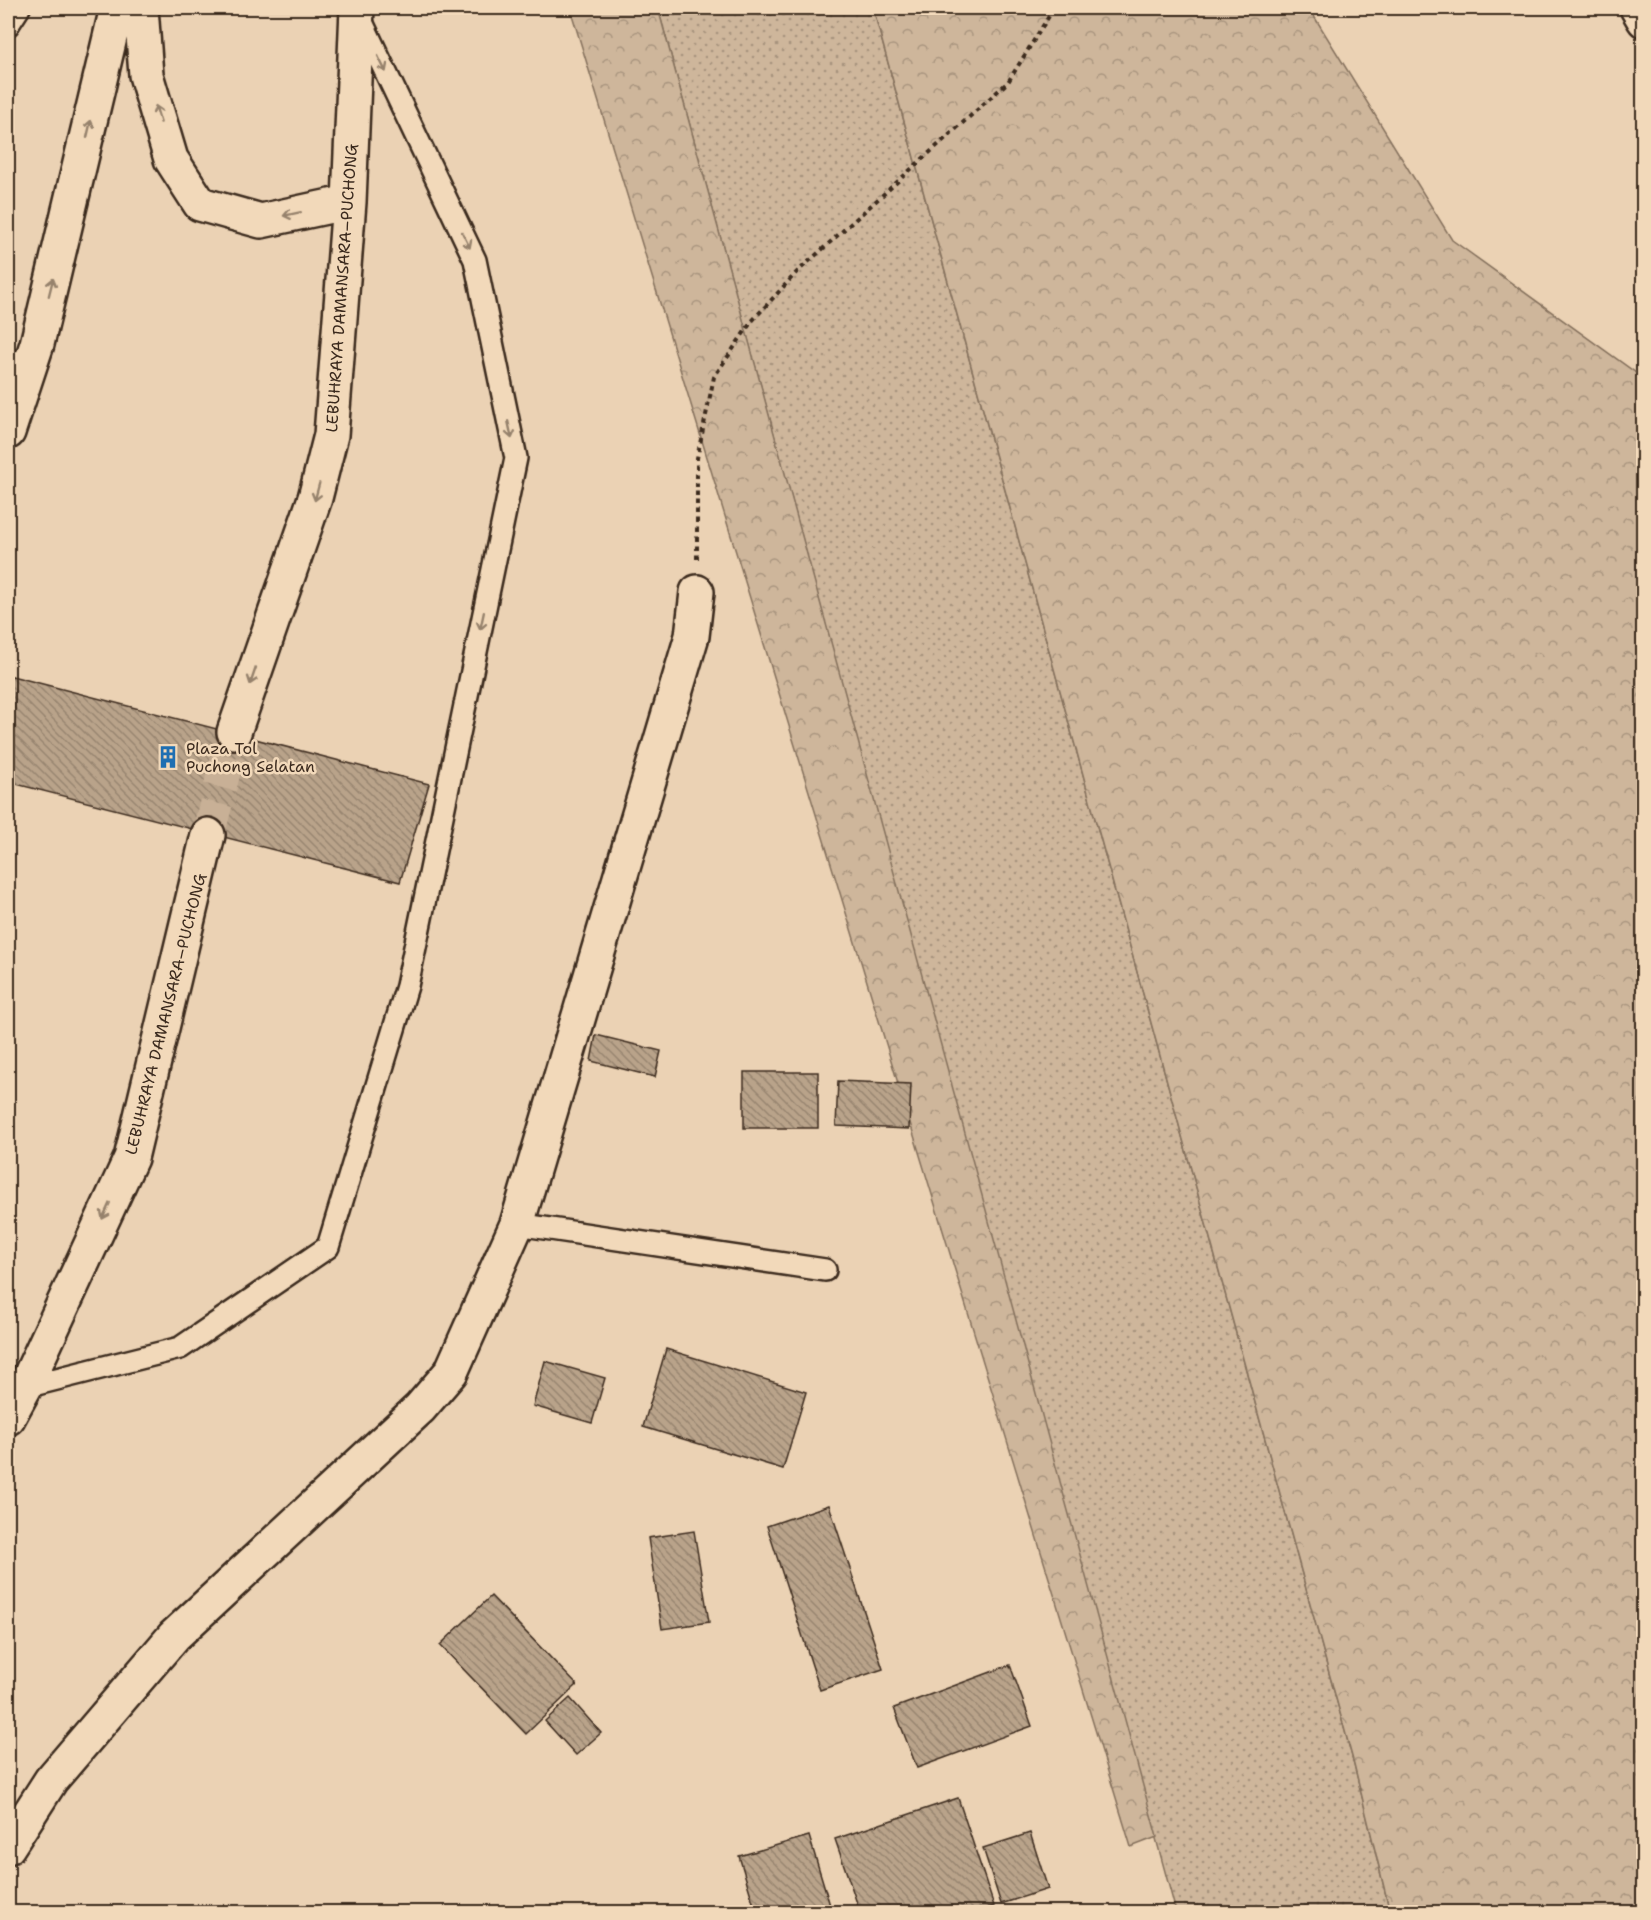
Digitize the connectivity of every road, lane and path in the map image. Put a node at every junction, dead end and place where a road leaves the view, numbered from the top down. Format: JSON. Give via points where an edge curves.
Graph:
{"nodes":[{"id":1,"x":20,"y":8,"type":"edge"},
{"id":2,"x":117,"y":8,"type":"edge"},
{"id":3,"x":141,"y":8,"type":"edge"},
{"id":4,"x":1054,"y":8,"type":"edge"},
{"id":5,"x":1636,"y":8,"type":"edge"},
{"id":6,"x":356,"y":10,"type":"edge"},
{"id":7,"x":1644,"y":20,"type":"edge"},
{"id":8,"x":8,"y":26,"type":"edge"},
{"id":9,"x":349,"y":202,"type":"junction"},
{"id":10,"x":19,"y":362,"type":"edge"},
{"id":11,"x":8,"y":432,"type":"edge"},
{"id":12,"x":697,"y":592,"type":"joint"},
{"id":13,"x":234,"y":732,"type":"tunnel mouth"},
{"id":14,"x":208,"y":835,"type":"tunnel mouth"},
{"id":15,"x":517,"y":1224,"type":"junction"},
{"id":16,"x":825,"y":1270,"type":"dead end"},
{"id":17,"x":25,"y":1388,"type":"junction"},
{"id":18,"x":8,"y":1418,"type":"edge"},
{"id":19,"x":8,"y":1847,"type":"edge"}],
"edges":[{"from":1,"to":8,"type":"lane"},
{"from":10,"to":2,"type":"main road","one_way":true},
{"from":9,"to":3,"type":"main road","one_way":true,"via":[[261,221],[200,204],[171,159],[146,75]]},
{"from":4,"to":12,"type":"path","via":[[1008,82],[796,272],[752,321],[714,376],[697,458]]},
{"from":5,"to":7,"type":"main road"},
{"from":6,"to":9,"type":"main road","name":"LEBUHRAYA DAMANSARA–PUCHONG"},
{"from":6,"to":17,"type":"lane","one_way":true,"via":[[475,260],[516,458],[407,986],[328,1247],[180,1348]]},
{"from":9,"to":13,"type":"main road","name":"LEBUHRAYA DAMANSARA–PUCHONG","one_way":true,"via":[[331,435],[315,498]]},
{"from":10,"to":11,"type":"main road"},
{"from":12,"to":15,"type":"main road","via":[[692,636]]},
{"from":14,"to":17,"type":"main road","name":"LEBUHRAYA DAMANSARA–PUCHONG","one_way":true,"via":[[130,1158]]},
{"from":15,"to":16,"type":"lane"},
{"from":15,"to":19,"type":"main road","via":[[452,1372],[420,1408],[174,1636],[51,1780]]},
{"from":17,"to":18,"type":"main road","name":"LEBUHRAYA DAMANSARA–PUCHONG"}]}
